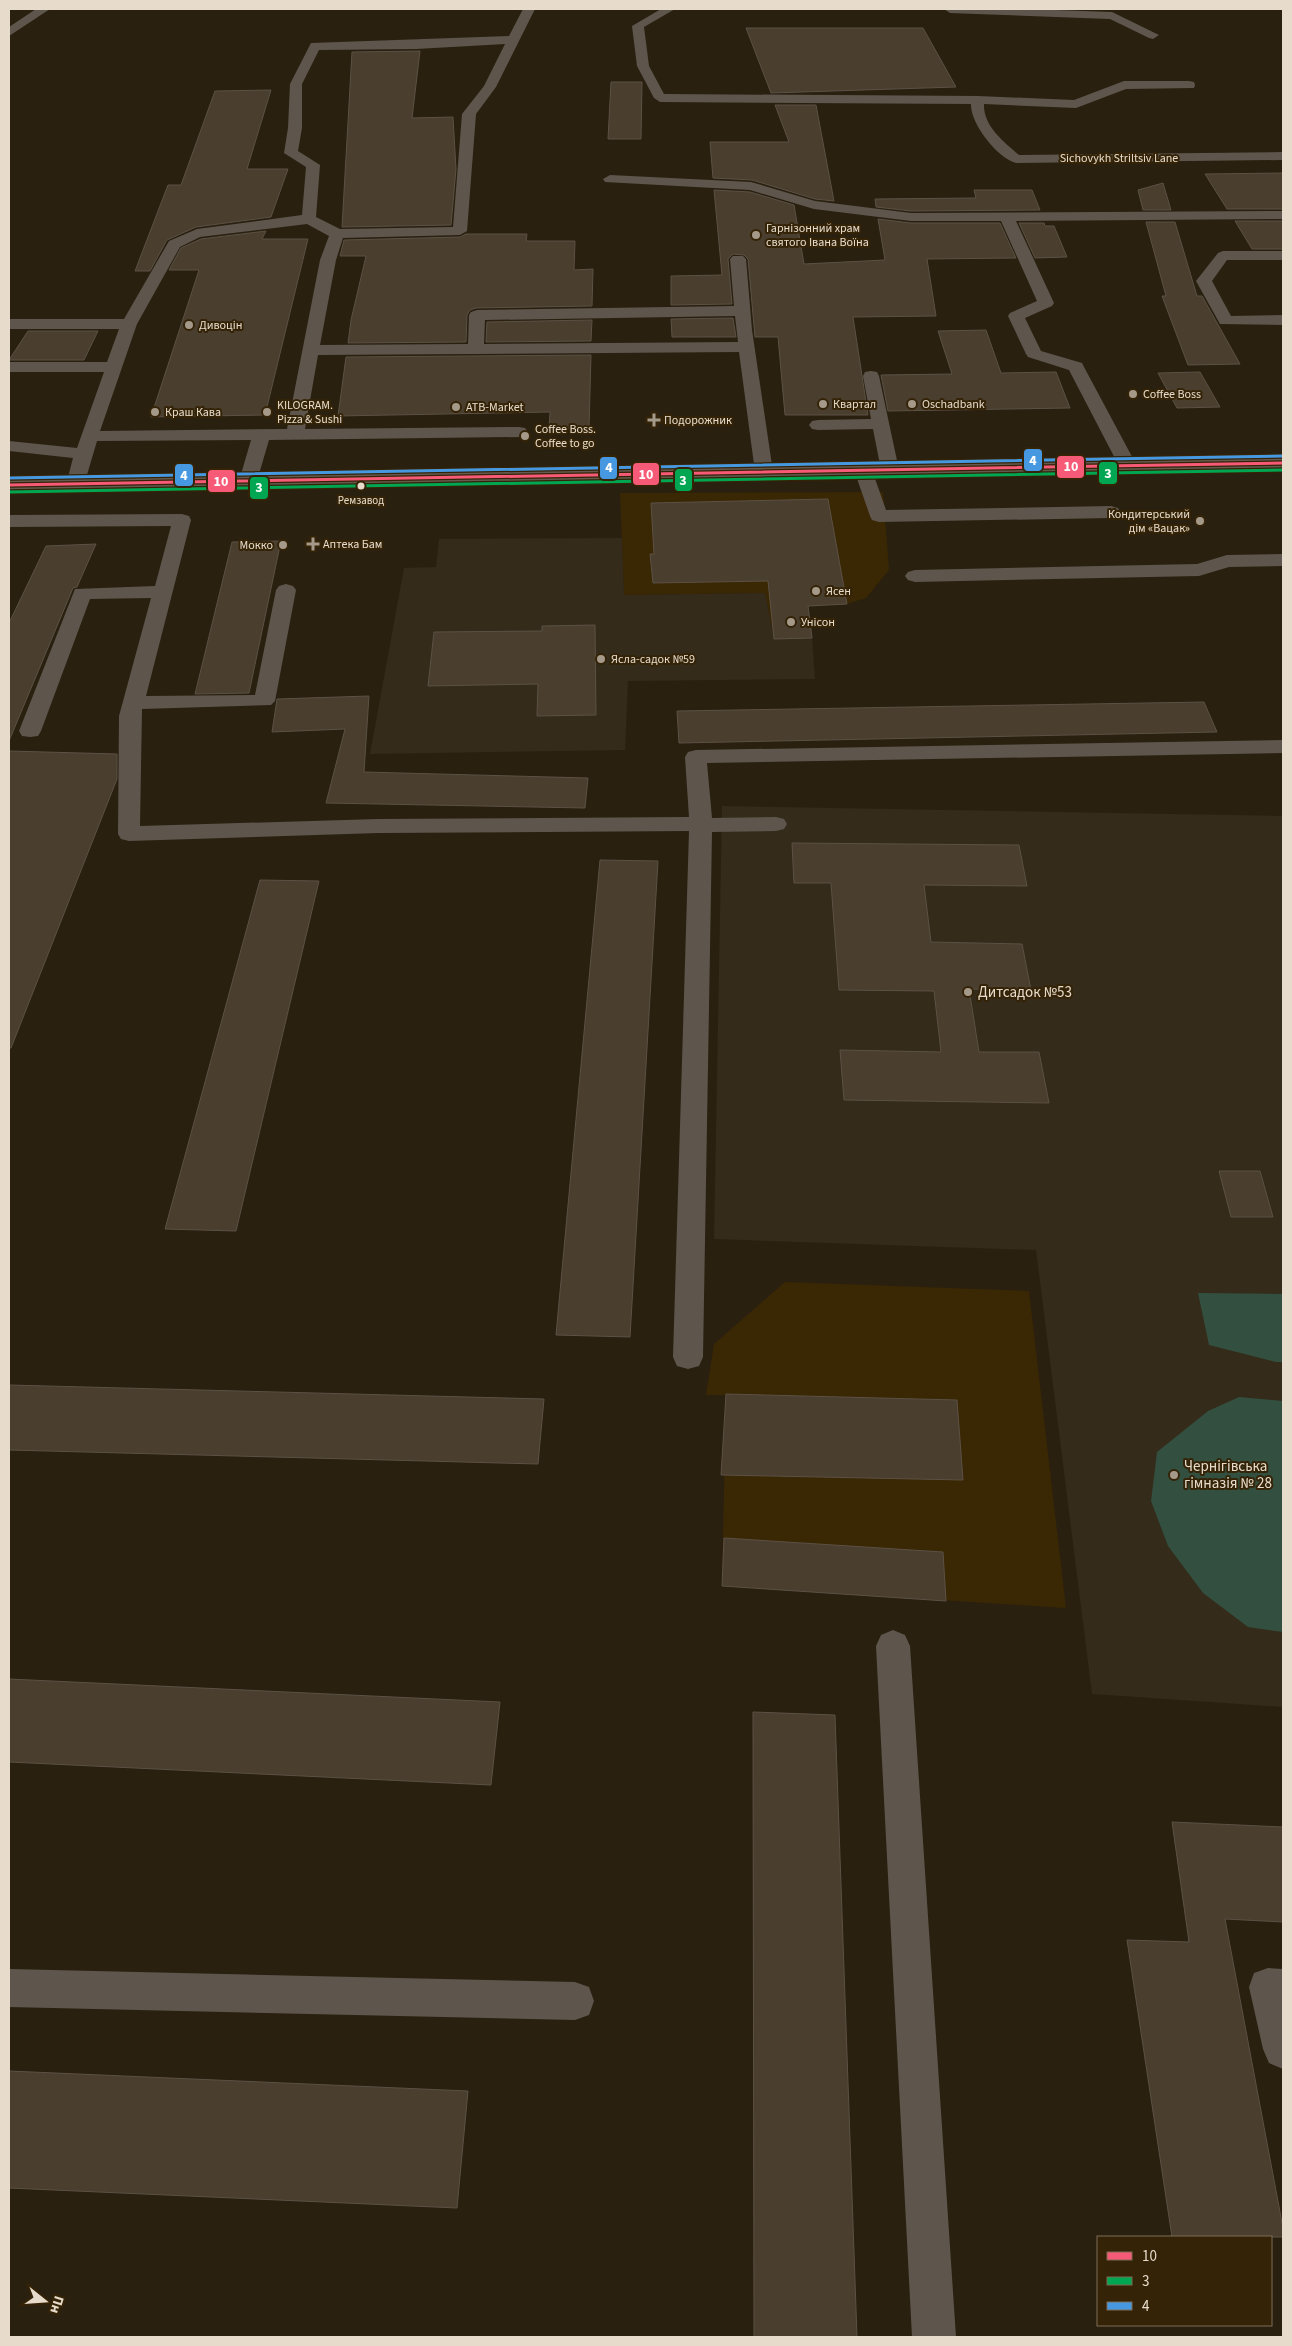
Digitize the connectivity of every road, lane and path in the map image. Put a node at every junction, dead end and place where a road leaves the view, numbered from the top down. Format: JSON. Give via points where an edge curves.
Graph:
{"nodes":[{"id":1,"x":44,"y":9,"type":"edge"},
{"id":2,"x":529,"y":9,"type":"edge"},
{"id":3,"x":669,"y":9,"type":"edge"},
{"id":4,"x":950,"y":9,"type":"edge"},
{"id":5,"x":14,"y":24,"type":"edge"},
{"id":6,"x":9,"y":32,"type":"edge"},
{"id":7,"x":1153,"y":35,"type":"dead end"},
{"id":8,"x":512,"y":40,"type":"junction"},
{"id":9,"x":1189,"y":85,"type":"dead end"},
{"id":10,"x":978,"y":106,"type":"junction"},
{"id":11,"x":1283,"y":156,"type":"edge"},
{"id":12,"x":610,"y":179,"type":"dead end"},
{"id":13,"x":1283,"y":215,"type":"edge"},
{"id":14,"x":1197,"y":216,"type":"junction"},
{"id":15,"x":1007,"y":217,"type":"junction"},
{"id":16,"x":308,"y":219,"type":"junction"},
{"id":17,"x":337,"y":234,"type":"junction"},
{"id":18,"x":1283,"y":255,"type":"edge"},
{"id":19,"x":1223,"y":256,"type":"junction"},
{"id":20,"x":738,"y":259,"type":"dead end"},
{"id":21,"x":742,"y":311,"type":"junction"},
{"id":22,"x":1283,"y":320,"type":"edge"},
{"id":23,"x":9,"y":324,"type":"edge"},
{"id":24,"x":130,"y":324,"type":"junction"},
{"id":25,"x":747,"y":347,"type":"junction"},
{"id":26,"x":476,"y":349,"type":"junction"},
{"id":27,"x":310,"y":350,"type":"junction"},
{"id":28,"x":9,"y":367,"type":"edge"},
{"id":29,"x":115,"y":367,"type":"junction"},
{"id":30,"x":871,"y":376,"type":"dead end"},
{"id":31,"x":818,"y":424,"type":"dead end"},
{"id":32,"x":881,"y":424,"type":"junction"},
{"id":33,"x":519,"y":432,"type":"dead end"},
{"id":34,"x":262,"y":434,"type":"junction"},
{"id":35,"x":295,"y":434,"type":"junction"},
{"id":36,"x":91,"y":436,"type":"junction"},
{"id":37,"x":9,"y":446,"type":"edge"},
{"id":38,"x":85,"y":454,"type":"junction"},
{"id":39,"x":1283,"y":463,"type":"edge"},
{"id":40,"x":1128,"y":466,"type":"junction"},
{"id":41,"x":863,"y":470,"type":"junction"},
{"id":42,"x":890,"y":470,"type":"junction"},
{"id":43,"x":764,"y":472,"type":"junction"},
{"id":44,"x":248,"y":481,"type":"junction"},
{"id":45,"x":75,"y":485,"type":"junction"},
{"id":46,"x":10,"y":488,"type":"edge"},
{"id":47,"x":1111,"y":512,"type":"dead end"},
{"id":48,"x":9,"y":521,"type":"edge"},
{"id":49,"x":1283,"y":560,"type":"edge"},
{"id":50,"x":915,"y":576,"type":"dead end"},
{"id":51,"x":286,"y":590,"type":"dead end"},
{"id":52,"x":162,"y":592,"type":"junction"},
{"id":53,"x":134,"y":703,"type":"junction"},
{"id":54,"x":30,"y":731,"type":"dead end"},
{"id":55,"x":1283,"y":747,"type":"edge"},
{"id":56,"x":701,"y":824,"type":"junction"},
{"id":57,"x":776,"y":824,"type":"dead end"},
{"id":58,"x":688,"y":1357,"type":"dead end"},
{"id":59,"x":893,"y":1646,"type":"dead end"},
{"id":60,"x":9,"y":1988,"type":"edge"},
{"id":61,"x":1283,"y":1988,"type":"edge"},
{"id":62,"x":575,"y":2001,"type":"dead end"},
{"id":63,"x":1283,"y":2048,"type":"edge"},
{"id":64,"x":934,"y":2337,"type":"edge"}],
"edges":[{"from":1,"to":5,"type":"street"},
{"from":2,"to":8,"type":"street"},
{"from":3,"to":10,"type":"street","via":[[638,26],[643,66],[660,98]]},
{"from":4,"to":7,"type":"street","via":[[1112,16]]},
{"from":5,"to":6,"type":"street"},
{"from":8,"to":16,"type":"street","via":[[315,46],[296,84],[295,128],[290,153],[313,165]]},
{"from":8,"to":17,"type":"street","via":[[490,87],[469,114],[460,231]]},
{"from":9,"to":10,"type":"street","via":[[1124,85],[1076,104]]},
{"from":10,"to":11,"type":"street","name":"Sichovykh Striltsiv Lane","via":[[994,141],[1016,159]]},
{"from":12,"to":15,"type":"street","via":[[751,186],[814,205],[911,217]]},
{"from":13,"to":14,"type":"street"},
{"from":14,"to":15,"type":"street"},
{"from":14,"to":19,"type":"street"},
{"from":15,"to":40,"type":"street","via":[[1046,303],[1016,316],[1034,354],[1076,367]]},
{"from":16,"to":17,"type":"street"},
{"from":16,"to":24,"type":"street","via":[[197,233],[174,244]]},
{"from":17,"to":27,"type":"street","via":[[328,260]]},
{"from":18,"to":19,"type":"street"},
{"from":19,"to":22,"type":"street","via":[[1204,281],[1226,321]]},
{"from":20,"to":21,"type":"street"},
{"from":21,"to":25,"type":"street"},
{"from":21,"to":26,"type":"street","via":[[477,315]]},
{"from":23,"to":24,"type":"street"},
{"from":24,"to":29,"type":"street"},
{"from":25,"to":26,"type":"street"},
{"from":25,"to":43,"type":"street"},
{"from":26,"to":27,"type":"street"},
{"from":27,"to":35,"type":"street"},
{"from":28,"to":29,"type":"street"},
{"from":29,"to":36,"type":"street"},
{"from":30,"to":32,"type":"street"},
{"from":31,"to":32,"type":"street"},
{"from":32,"to":42,"type":"street"},
{"from":33,"to":35,"type":"street"},
{"from":34,"to":35,"type":"street"},
{"from":34,"to":36,"type":"street"},
{"from":34,"to":44,"type":"street"},
{"from":36,"to":38,"type":"street"},
{"from":37,"to":38,"type":"street"},
{"from":38,"to":45,"type":"street"},
{"from":39,"to":40,"type":"main road"},
{"from":40,"to":42,"type":"main road"},
{"from":41,"to":42,"type":"main road"},
{"from":41,"to":43,"type":"main road"},
{"from":41,"to":47,"type":"street","via":[[879,516]]},
{"from":43,"to":44,"type":"main road"},
{"from":44,"to":45,"type":"main road"},
{"from":45,"to":46,"type":"main road"},
{"from":48,"to":52,"type":"street","via":[[182,520]]},
{"from":49,"to":50,"type":"street","via":[[1227,561],[1199,570]]},
{"from":51,"to":53,"type":"street","via":[[264,701]]},
{"from":52,"to":53,"type":"street"},
{"from":52,"to":54,"type":"street","via":[[82,594]]},
{"from":53,"to":56,"type":"street","via":[[130,716],[129,834],[378,826]]},
{"from":55,"to":56,"type":"street","via":[[696,758]]},
{"from":56,"to":57,"type":"street"},
{"from":56,"to":58,"type":"street"},
{"from":59,"to":64,"type":"street"},
{"from":60,"to":62,"type":"street"},
{"from":61,"to":63,"type":"street","via":[[1268,1987]]}]}
